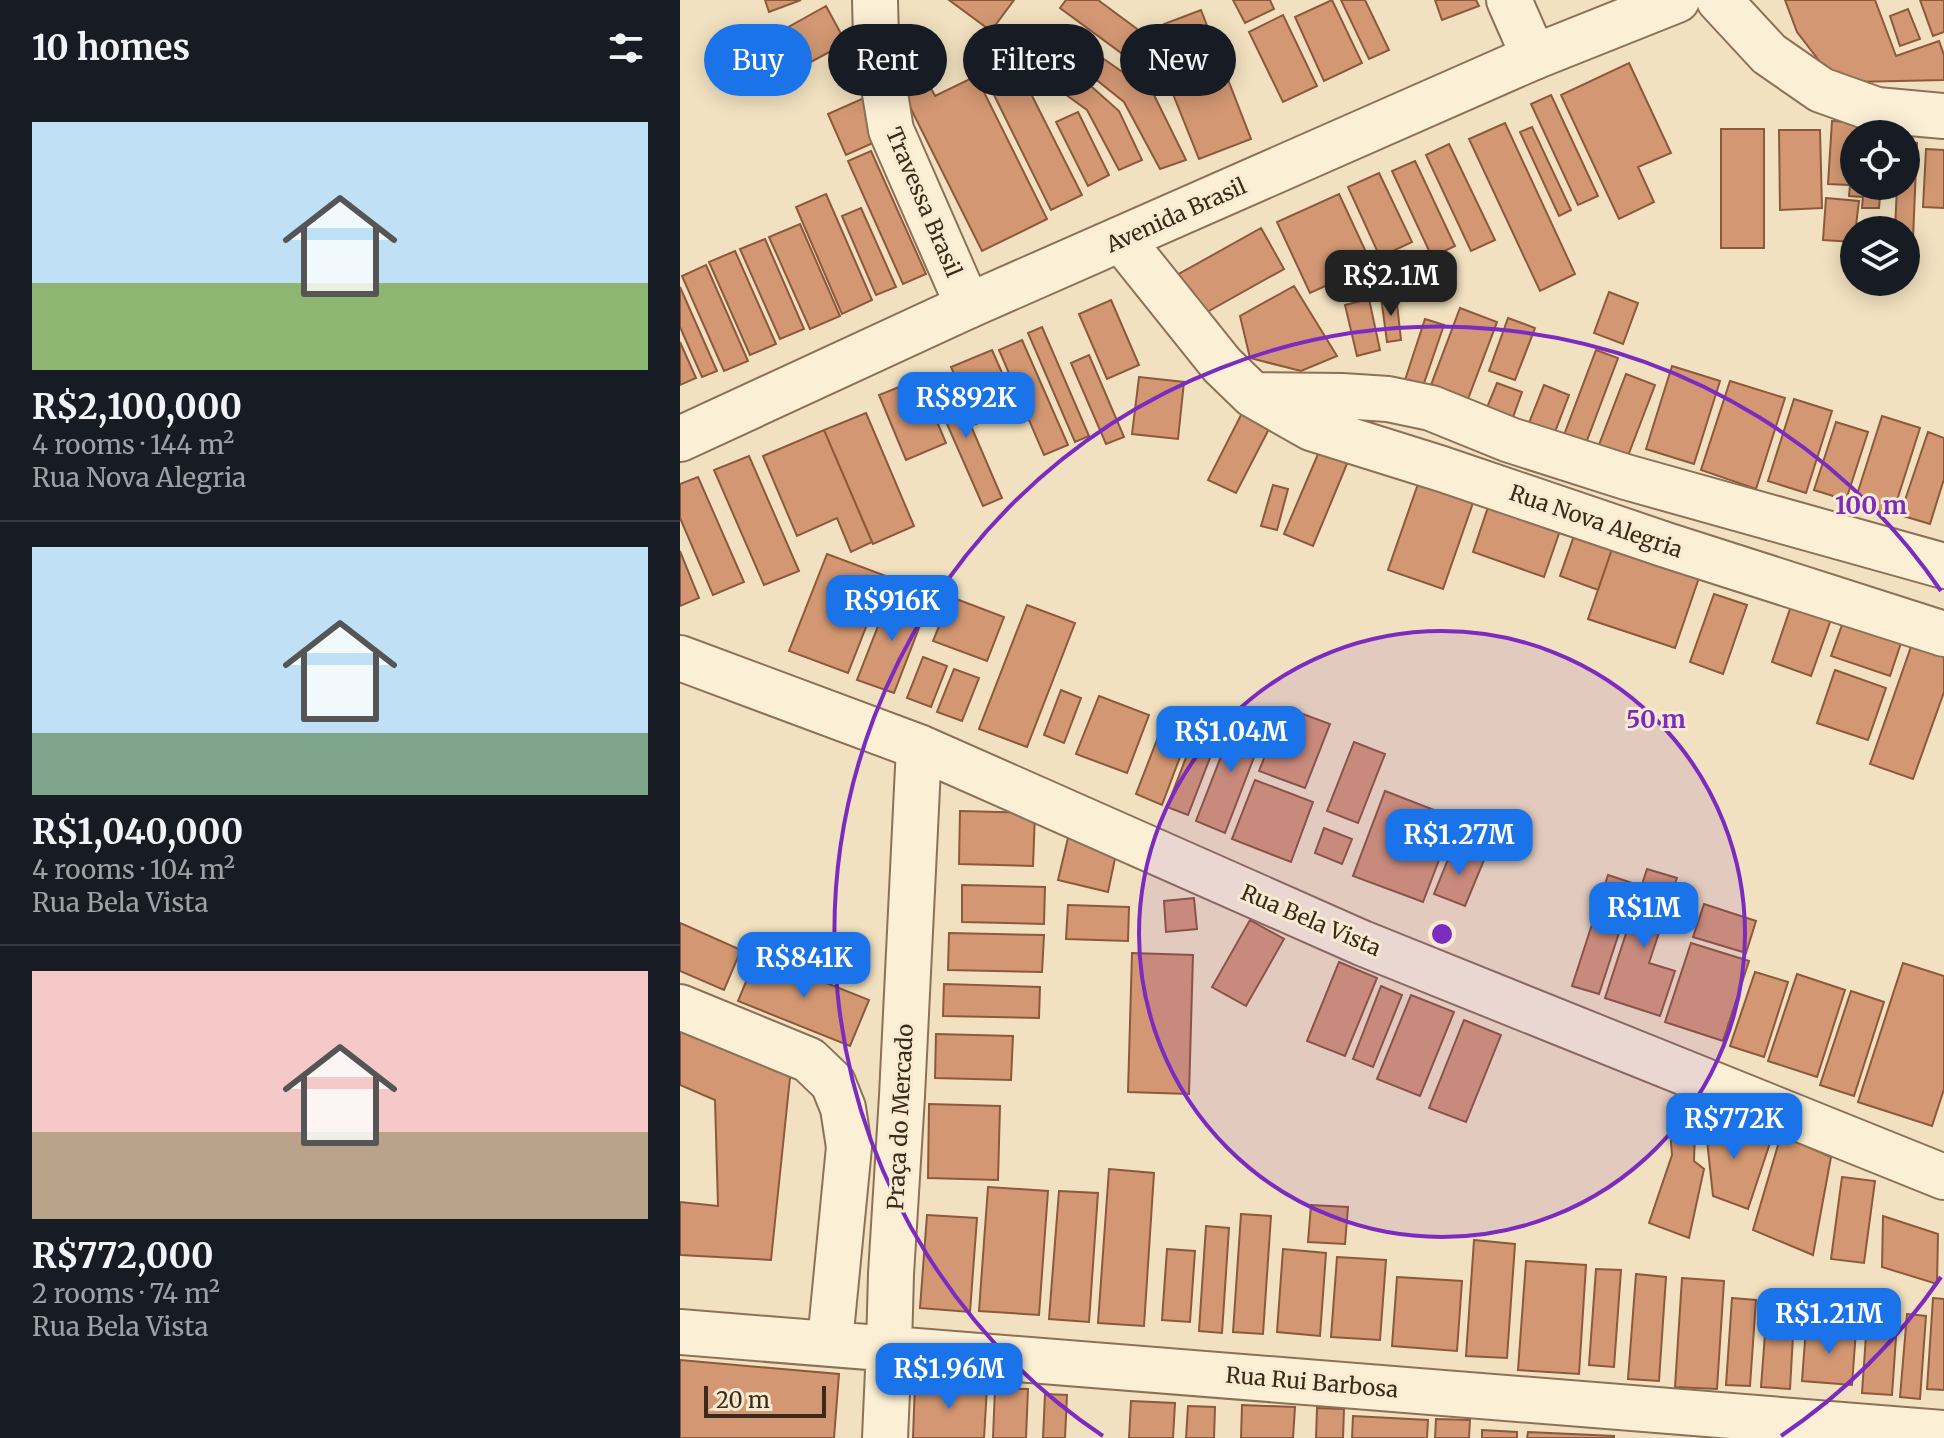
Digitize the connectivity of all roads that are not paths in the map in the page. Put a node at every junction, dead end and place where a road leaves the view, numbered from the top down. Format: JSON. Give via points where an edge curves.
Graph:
{"nodes":[{"id":1,"x":875,"y":0,"type":"edge"},
{"id":2,"x":1509,"y":0,"type":"edge"},
{"id":3,"x":1677,"y":0,"type":"edge"},
{"id":4,"x":1719,"y":0,"type":"edge"},
{"id":5,"x":1534,"y":57,"type":"junction"},
{"id":6,"x":1944,"y":116,"type":"edge"},
{"id":7,"x":1121,"y":239,"type":"junction"},
{"id":8,"x":968,"y":306,"type":"junction"},
{"id":9,"x":1253,"y":395,"type":"junction"},
{"id":10,"x":680,"y":439,"type":"edge"},
{"id":11,"x":1944,"y":566,"type":"edge"},
{"id":12,"x":1944,"y":634,"type":"edge"},
{"id":13,"x":680,"y":658,"type":"edge"},
{"id":14,"x":919,"y":747,"type":"junction"},
{"id":15,"x":680,"y":1007,"type":"edge"},
{"id":16,"x":1944,"y":1177,"type":"edge"},
{"id":17,"x":680,"y":1332,"type":"edge"},
{"id":18,"x":830,"y":1342,"type":"junction"},
{"id":19,"x":889,"y":1347,"type":"junction"},
{"id":20,"x":1633,"y":1423,"type":"edge"},
{"id":21,"x":1944,"y":1433,"type":"edge"},
{"id":22,"x":885,"y":1438,"type":"edge"}],
"edges":[{"from":1,"to":8,"type":"street","name":"Travessa Brasil","via":[[891,130]]},
{"from":2,"to":5,"type":"street"},
{"from":3,"to":5,"type":"street","name":"Avenida Brasil"},
{"from":4,"to":6,"type":"street","via":[[1769,54],[1821,90],[1877,110]]},
{"from":5,"to":7,"type":"street","name":"Avenida Brasil"},
{"from":7,"to":8,"type":"street","name":"Avenida Brasil"},
{"from":7,"to":9,"type":"street","name":"Rua Nova Alegria","via":[[1222,365]]},
{"from":8,"to":10,"type":"street","name":"Avenida Brasil"},
{"from":9,"to":11,"type":"street","via":[[1372,398],[1431,408],[1626,477]]},
{"from":9,"to":12,"type":"street","name":"Rua Nova Alegria","via":[[1311,428]]},
{"from":13,"to":14,"type":"street","name":"Rua Bela Vista"},
{"from":14,"to":16,"type":"street","name":"Rua Bela Vista","via":[[1362,943]]},
{"from":14,"to":19,"type":"street","name":"Praça do Mercado"},
{"from":15,"to":18,"type":"street","via":[[809,1060],[833,1083],[849,1147]]},
{"from":17,"to":18,"type":"street","name":"Rua Rui Barbosa"},
{"from":18,"to":19,"type":"street","name":"Rua Rui Barbosa"},
{"from":19,"to":20,"type":"street","name":"Rua Rui Barbosa"},
{"from":19,"to":22,"type":"street","name":"Praça do Mercado"},
{"from":20,"to":21,"type":"street","name":"Rua Rui Barbosa"}]}
